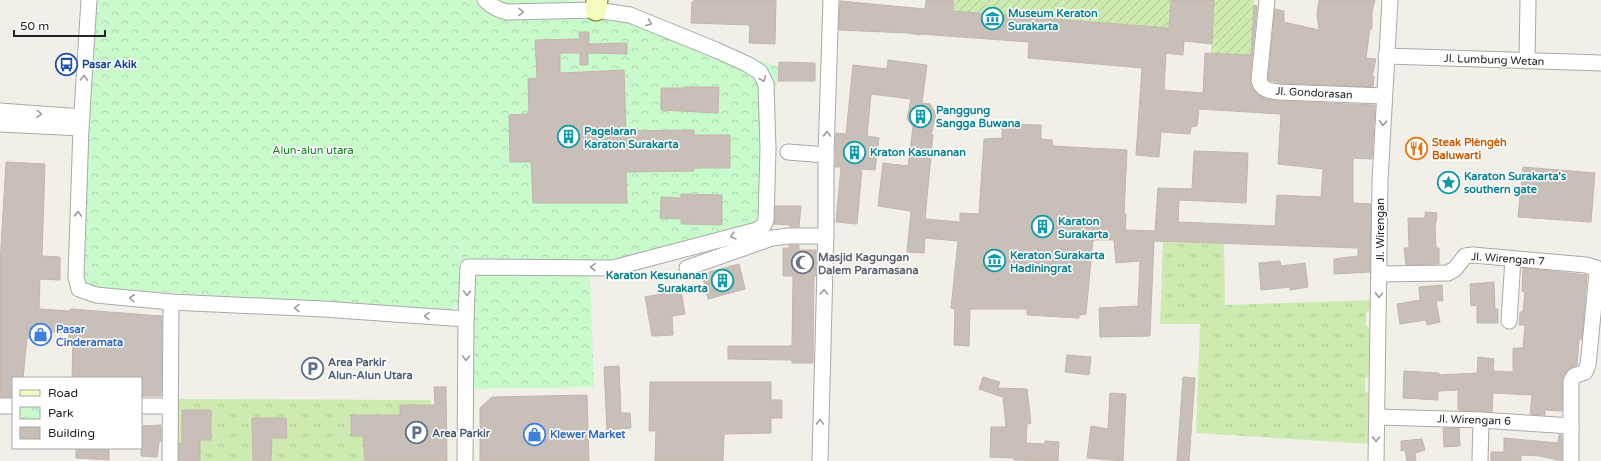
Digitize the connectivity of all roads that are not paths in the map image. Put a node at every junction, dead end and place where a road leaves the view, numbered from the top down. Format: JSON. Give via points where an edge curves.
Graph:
{"nodes":[{"id":1,"x":89,"y":0,"type":"edge"},
{"id":2,"x":485,"y":0,"type":"edge"},
{"id":3,"x":831,"y":0,"type":"edge"},
{"id":4,"x":1267,"y":0,"type":"edge"},
{"id":5,"x":1390,"y":0,"type":"edge"},
{"id":6,"x":1528,"y":0,"type":"edge"},
{"id":7,"x":597,"y":5,"type":"edge"},
{"id":8,"x":1386,"y":56,"type":"junction"},
{"id":9,"x":1527,"y":61,"type":"junction"},
{"id":10,"x":1601,"y":63,"type":"edge"},
{"id":11,"x":1384,"y":96,"type":"junction"},
{"id":12,"x":0,"y":111,"type":"edge"},
{"id":13,"x":82,"y":123,"type":"junction"},
{"id":14,"x":0,"y":124,"type":"edge"},
{"id":15,"x":778,"y":151,"type":"junction"},
{"id":16,"x":826,"y":155,"type":"junction"},
{"id":17,"x":826,"y":236,"type":"junction"},
{"id":18,"x":1513,"y":259,"type":"junction"},
{"id":19,"x":687,"y":268,"type":"dead end"},
{"id":20,"x":1379,"y":274,"type":"junction"},
{"id":21,"x":171,"y":302,"type":"junction"},
{"id":22,"x":466,"y":319,"type":"junction"},
{"id":23,"x":1509,"y":321,"type":"dead end"},
{"id":24,"x":1579,"y":400,"type":"dead end"},
{"id":25,"x":0,"y":406,"type":"edge"},
{"id":26,"x":12,"y":406,"type":"edge"},
{"id":27,"x":142,"y":406,"type":"edge"},
{"id":28,"x":170,"y":406,"type":"junction"},
{"id":29,"x":1377,"y":417,"type":"junction"},
{"id":30,"x":1481,"y":420,"type":"junction"},
{"id":31,"x":1571,"y":426,"type":"junction"},
{"id":32,"x":170,"y":461,"type":"edge"},
{"id":33,"x":465,"y":461,"type":"edge"},
{"id":34,"x":820,"y":461,"type":"edge"},
{"id":35,"x":1376,"y":461,"type":"edge"},
{"id":36,"x":1480,"y":461,"type":"edge"},
{"id":37,"x":1571,"y":461,"type":"edge"},
{"id":38,"x":1579,"y":461,"type":"edge"}],
"edges":[{"from":13,"to":1,"type":"street","one_way":true},
{"from":2,"to":7,"type":"street","one_way":true,"via":[[497,10],[507,12]]},
{"from":16,"to":3,"type":"street","one_way":true},
{"from":4,"to":11,"type":"street","name":"Jl. Gondorasan","via":[[1259,80],[1262,88],[1279,92]]},
{"from":5,"to":8,"type":"street","name":"Jl. Wirengan"},
{"from":6,"to":9,"type":"street"},
{"from":7,"to":15,"type":"street","one_way":true,"via":[[630,15],[710,47],[756,69],[766,84]]},
{"from":8,"to":9,"type":"street","name":"Jl. Lumbung Wetan"},
{"from":8,"to":11,"type":"street","name":"Jl. Wirengan"},
{"from":9,"to":10,"type":"street","name":"Jl. Lumbung Wetan"},
{"from":11,"to":20,"type":"street","name":"Jl. Wirengan","one_way":true},
{"from":12,"to":13,"type":"street","one_way":true},
{"from":13,"to":14,"type":"street"},
{"from":21,"to":13,"type":"street","one_way":true,"via":[[96,295],[79,289],[76,277]]},
{"from":15,"to":16,"type":"street"},
{"from":15,"to":22,"type":"street","one_way":true,"via":[[766,220],[757,230],[614,268],[468,267]]},
{"from":16,"to":17,"type":"street"},
{"from":17,"to":19,"type":"street","via":[[772,238]]},
{"from":34,"to":17,"type":"street","one_way":true},
{"from":18,"to":20,"type":"street","name":"Jl. Wirengan 7","via":[[1468,255],[1448,273]]},
{"from":18,"to":23,"type":"street"},
{"from":18,"to":31,"type":"street","name":"Jl. Wirengan 7","via":[[1596,268],[1588,365],[1585,372],[1572,379]]},
{"from":20,"to":29,"type":"street","name":"Jl. Wirengan","one_way":true},
{"from":22,"to":21,"type":"street","one_way":true},
{"from":21,"to":28,"type":"street"},
{"from":22,"to":33,"type":"street","one_way":true},
{"from":24,"to":38,"type":"street"},
{"from":25,"to":26,"type":"street"},
{"from":27,"to":28,"type":"street"},
{"from":28,"to":32,"type":"street"},
{"from":29,"to":30,"type":"street","name":"Jl. Wirengan 6"},
{"from":29,"to":35,"type":"street","name":"Jl. Wirengan","one_way":true},
{"from":30,"to":31,"type":"street","name":"Jl. Wirengan 6"},
{"from":30,"to":36,"type":"street"},
{"from":31,"to":37,"type":"street"}]}
